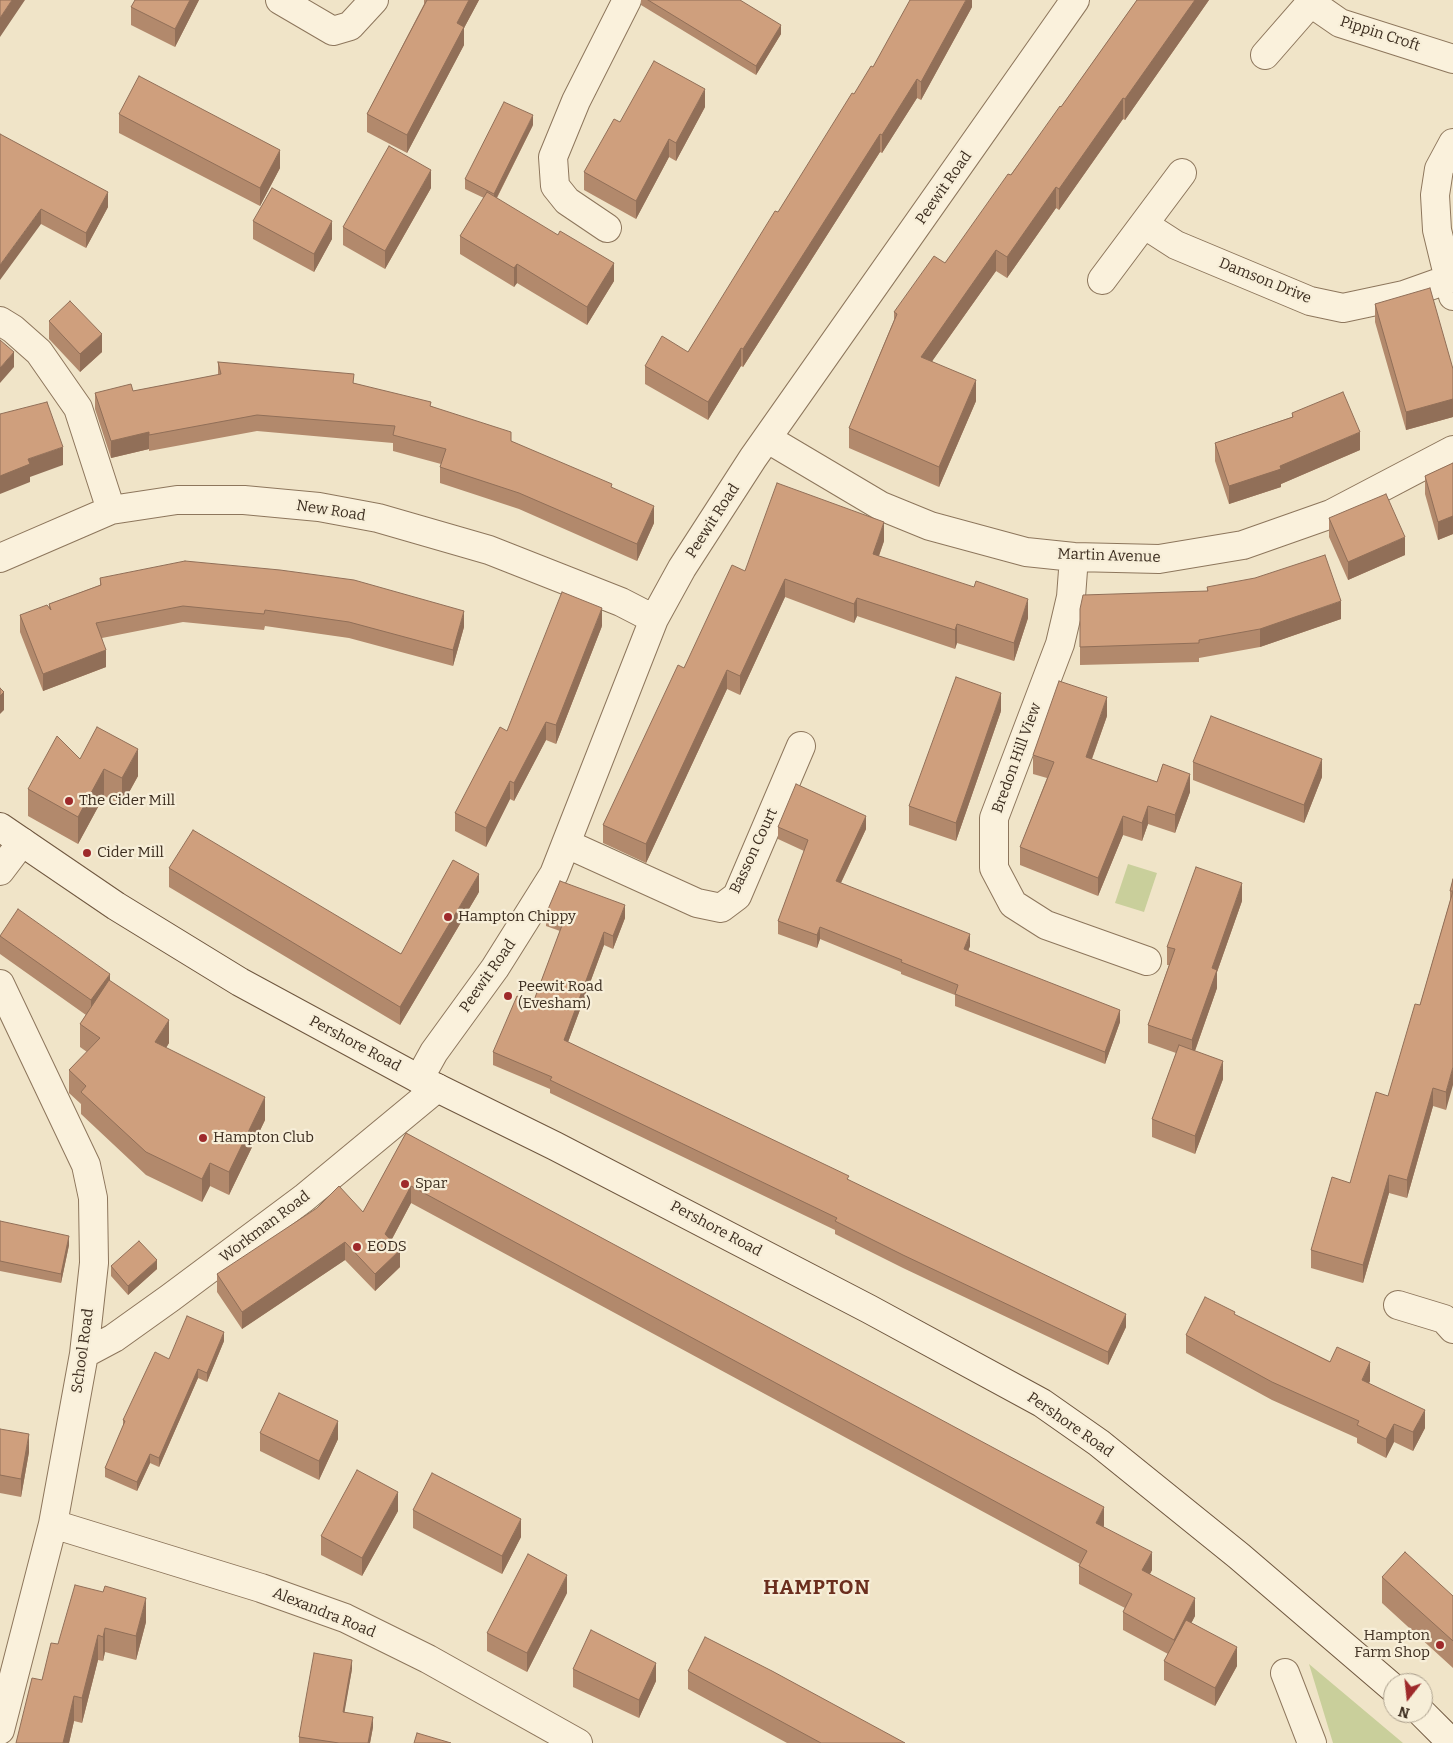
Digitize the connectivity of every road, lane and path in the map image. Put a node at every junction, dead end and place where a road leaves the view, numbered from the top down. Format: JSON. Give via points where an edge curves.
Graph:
{"nodes":[{"id":1,"x":280,"y":0,"type":"edge"},
{"id":2,"x":374,"y":0,"type":"edge"},
{"id":3,"x":627,"y":0,"type":"edge"},
{"id":4,"x":1076,"y":0,"type":"edge"},
{"id":5,"x":1312,"y":1,"type":"edge"},
{"id":6,"x":1265,"y":56,"type":"dead end"},
{"id":7,"x":1453,"y":59,"type":"edge"},
{"id":8,"x":1453,"y":143,"type":"edge"},
{"id":9,"x":1182,"y":173,"type":"dead end"},
{"id":10,"x":1145,"y":225,"type":"junction"},
{"id":11,"x":607,"y":228,"type":"dead end"},
{"id":12,"x":1102,"y":280,"type":"dead end"},
{"id":13,"x":1451,"y":288,"type":"edge"},
{"id":14,"x":0,"y":321,"type":"edge"},
{"id":15,"x":768,"y":439,"type":"junction"},
{"id":16,"x":1453,"y":450,"type":"edge"},
{"id":17,"x":110,"y":510,"type":"junction"},
{"id":18,"x":1074,"y":557,"type":"junction"},
{"id":19,"x":0,"y":558,"type":"edge"},
{"id":20,"x":654,"y":619,"type":"junction"},
{"id":21,"x":801,"y":746,"type":"dead end"},
{"id":22,"x":0,"y":827,"type":"edge"},
{"id":23,"x":22,"y":842,"type":"junction"},
{"id":24,"x":567,"y":844,"type":"junction"},
{"id":25,"x":0,"y":871,"type":"edge"},
{"id":26,"x":1147,"y":961,"type":"dead end"},
{"id":27,"x":2,"y":991,"type":"edge"},
{"id":28,"x":428,"y":1083,"type":"junction"},
{"id":29,"x":1398,"y":1305,"type":"dead end"},
{"id":30,"x":1450,"y":1316,"type":"edge"},
{"id":31,"x":84,"y":1354,"type":"junction"},
{"id":32,"x":52,"y":1524,"type":"junction"},
{"id":33,"x":1285,"y":1673,"type":"dead end"},
{"id":34,"x":1383,"y":1679,"type":"edge"},
{"id":35,"x":1435,"y":1720,"type":"edge"},
{"id":36,"x":0,"y":1730,"type":"edge"},
{"id":37,"x":578,"y":1743,"type":"edge"},
{"id":38,"x":1312,"y":1743,"type":"edge"},
{"id":39,"x":1452,"y":1743,"type":"edge"}],
"edges":[{"from":1,"to":2,"type":"street","via":[[333,31],[350,26]]},
{"from":3,"to":11,"type":"street","via":[[576,101],[553,157],[555,186],[567,201]]},
{"from":4,"to":15,"type":"street","name":"Peewit Road"},
{"from":5,"to":6,"type":"street","name":"Pippin Croft"},
{"from":5,"to":7,"type":"street","name":"Pippin Croft","via":[[1340,23]]},
{"from":8,"to":13,"type":"street","via":[[1439,168],[1435,195],[1437,230]]},
{"from":9,"to":10,"type":"street"},
{"from":10,"to":12,"type":"street"},
{"from":10,"to":13,"type":"street","name":"Damson Drive","via":[[1176,245],[1310,301],[1343,308]]},
{"from":14,"to":17,"type":"street","via":[[39,352],[78,408]]},
{"from":15,"to":18,"type":"street","name":"Martin Avenue","via":[[881,506],[930,526],[1026,552]]},
{"from":15,"to":20,"type":"street","name":"Peewit Road","via":[[682,568]]},
{"from":16,"to":18,"type":"street","name":"Martin Avenue","via":[[1331,514],[1243,545],[1159,560]]},
{"from":17,"to":19,"type":"street","name":"New Road"},
{"from":17,"to":20,"type":"street","name":"New Road","via":[[177,500],[244,500],[319,507],[378,518],[489,550],[621,602]]},
{"from":18,"to":26,"type":"street","name":"Bredon Hill View","via":[[1071,597],[1060,644],[994,818],[994,868],[1013,904],[1046,925]]},
{"from":20,"to":24,"type":"street","name":"Peewit Road"},
{"from":21,"to":24,"type":"street","name":"Basson Court","via":[[737,896],[721,908],[697,903]]},
{"from":22,"to":23,"type":"street","name":"Pershore Road"},
{"from":23,"to":25,"type":"street"},
{"from":23,"to":28,"type":"street","name":"Pershore Road","via":[[116,906],[240,982]]},
{"from":24,"to":28,"type":"street","name":"Peewit Road","via":[[554,874],[495,968],[434,1052]]},
{"from":27,"to":31,"type":"street","name":"School Road","via":[[88,1174],[93,1198],[94,1263]]},
{"from":28,"to":31,"type":"street","name":"Workman Road","via":[[304,1198],[114,1338]]},
{"from":28,"to":34,"type":"street","name":"Pershore Road","via":[[869,1309],[1042,1403],[1099,1443],[1225,1544]]},
{"from":29,"to":30,"type":"street"},
{"from":31,"to":32,"type":"street","name":"School Road"},
{"from":32,"to":36,"type":"street","name":"School Road"},
{"from":32,"to":37,"type":"street","name":"Alexandra Road","via":[[243,1582],[345,1618],[428,1659]]},
{"from":33,"to":38,"type":"street"},
{"from":35,"to":39,"type":"street"}]}
